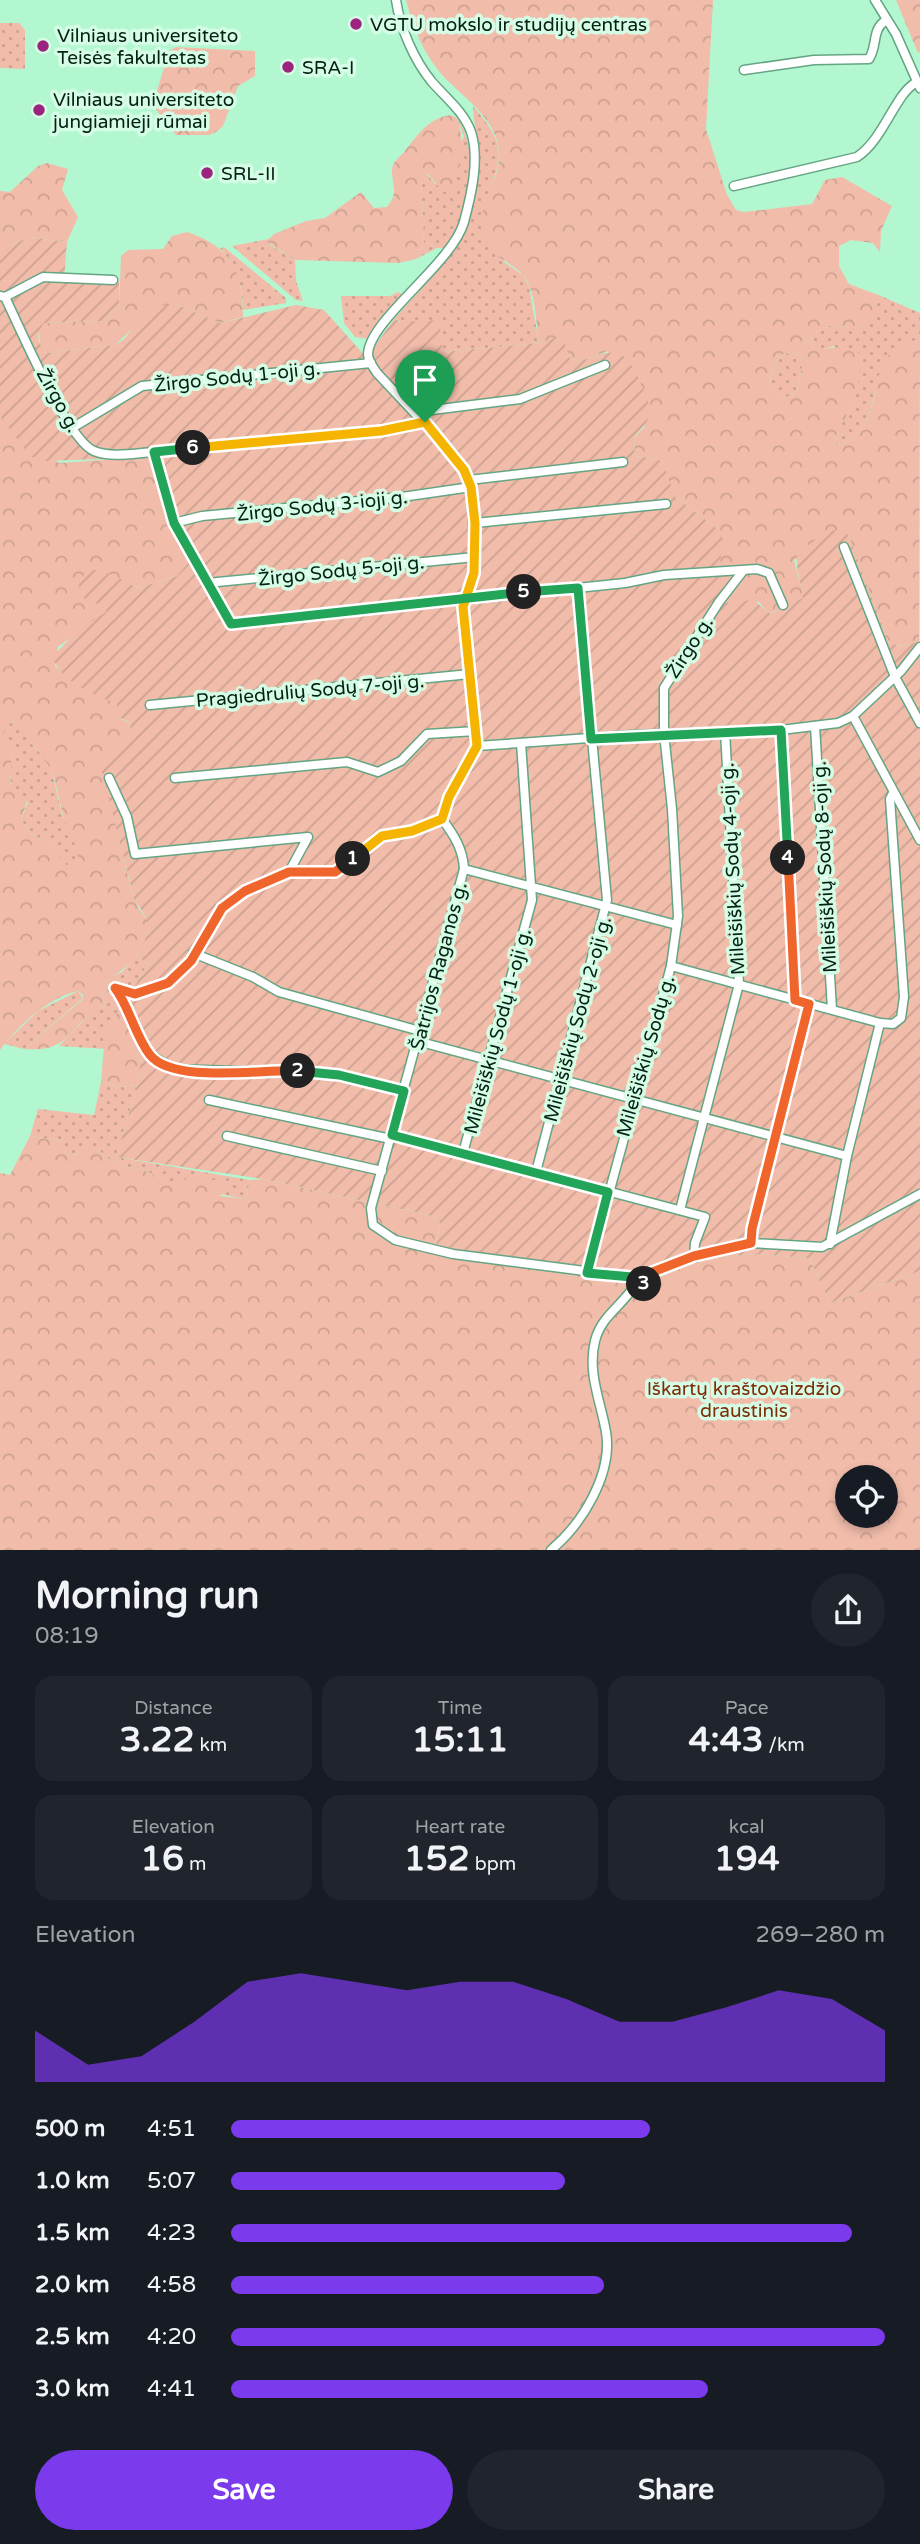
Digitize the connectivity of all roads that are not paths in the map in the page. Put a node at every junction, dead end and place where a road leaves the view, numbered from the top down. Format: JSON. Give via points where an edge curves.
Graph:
{"nodes":[{"id":1,"x":396,"y":0,"type":"edge"},
{"id":2,"x":875,"y":0,"type":"edge"},
{"id":3,"x":887,"y":20,"type":"junction"},
{"id":4,"x":916,"y":68,"type":"edge"},
{"id":5,"x":744,"y":71,"type":"dead end"},
{"id":6,"x":919,"y":85,"type":"edge"},
{"id":7,"x":734,"y":186,"type":"dead end"},
{"id":8,"x":113,"y":280,"type":"dead end"},
{"id":9,"x":2,"y":297,"type":"edge"},
{"id":10,"x":371,"y":363,"type":"junction"},
{"id":11,"x":605,"y":365,"type":"dead end"},
{"id":12,"x":416,"y":412,"type":"junction"},
{"id":13,"x":425,"y":422,"type":"junction"},
{"id":14,"x":72,"y":428,"type":"junction"},
{"id":15,"x":154,"y":452,"type":"junction"},
{"id":16,"x":624,"y":462,"type":"dead end"},
{"id":17,"x":470,"y":484,"type":"junction"},
{"id":18,"x":666,"y":504,"type":"dead end"},
{"id":19,"x":174,"y":523,"type":"junction"},
{"id":20,"x":475,"y":523,"type":"junction"},
{"id":21,"x":844,"y":547,"type":"dead end"},
{"id":22,"x":475,"y":557,"type":"junction"},
{"id":23,"x":743,"y":571,"type":"junction"},
{"id":24,"x":208,"y":583,"type":"junction"},
{"id":25,"x":578,"y":588,"type":"junction"},
{"id":26,"x":464,"y":597,"type":"junction"},
{"id":27,"x":783,"y":606,"type":"dead end"},
{"id":28,"x":920,"y":647,"type":"edge"},
{"id":29,"x":470,"y":674,"type":"junction"},
{"id":30,"x":895,"y":677,"type":"junction"},
{"id":31,"x":150,"y":705,"type":"dead end"},
{"id":32,"x":853,"y":716,"type":"junction"},
{"id":33,"x":920,"y":723,"type":"edge"},
{"id":34,"x":815,"y":726,"type":"junction"},
{"id":35,"x":781,"y":730,"type":"junction"},
{"id":36,"x":476,"y":731,"type":"junction"},
{"id":37,"x":725,"y":731,"type":"junction"},
{"id":38,"x":664,"y":733,"type":"junction"},
{"id":39,"x":591,"y":739,"type":"junction"},
{"id":40,"x":521,"y":743,"type":"junction"},
{"id":41,"x":477,"y":746,"type":"junction"},
{"id":42,"x":109,"y":778,"type":"dead end"},
{"id":43,"x":175,"y":778,"type":"dead end"},
{"id":44,"x":893,"y":793,"type":"junction"},
{"id":45,"x":442,"y":819,"type":"junction"},
{"id":46,"x":920,"y":841,"type":"edge"},
{"id":47,"x":464,"y":869,"type":"junction"},
{"id":48,"x":289,"y":872,"type":"junction"},
{"id":49,"x":532,"y":888,"type":"junction"},
{"id":50,"x":606,"y":908,"type":"junction"},
{"id":51,"x":677,"y":925,"type":"junction"},
{"id":52,"x":193,"y":953,"type":"junction"},
{"id":53,"x":671,"y":966,"type":"junction"},
{"id":54,"x":739,"y":984,"type":"junction"},
{"id":55,"x":795,"y":1000,"type":"junction"},
{"id":56,"x":809,"y":1004,"type":"junction"},
{"id":57,"x":832,"y":1009,"type":"junction"},
{"id":58,"x":880,"y":1023,"type":"junction"},
{"id":59,"x":420,"y":1031,"type":"junction"},
{"id":60,"x":417,"y":1041,"type":"junction"},
{"id":61,"x":488,"y":1061,"type":"junction"},
{"id":62,"x":560,"y":1081,"type":"junction"},
{"id":63,"x":404,"y":1091,"type":"junction"},
{"id":64,"x":209,"y":1100,"type":"dead end"},
{"id":65,"x":632,"y":1100,"type":"junction"},
{"id":66,"x":704,"y":1119,"type":"junction"},
{"id":67,"x":227,"y":1136,"type":"dead end"},
{"id":68,"x":391,"y":1137,"type":"junction"},
{"id":69,"x":776,"y":1138,"type":"junction"},
{"id":70,"x":463,"y":1153,"type":"junction"},
{"id":71,"x":847,"y":1156,"type":"junction"},
{"id":72,"x":382,"y":1171,"type":"junction"},
{"id":73,"x":536,"y":1172,"type":"junction"},
{"id":74,"x":608,"y":1192,"type":"junction"},
{"id":75,"x":920,"y":1195,"type":"edge"},
{"id":76,"x":680,"y":1210,"type":"junction"},
{"id":77,"x":751,"y":1243,"type":"junction"},
{"id":78,"x":830,"y":1244,"type":"junction"},
{"id":79,"x":694,"y":1256,"type":"junction"},
{"id":80,"x":587,"y":1273,"type":"junction"},
{"id":81,"x":633,"y":1281,"type":"junction"},
{"id":82,"x":551,"y":1550,"type":"edge"}],
"edges":[{"from":1,"to":10,"type":"street","via":[[416,59],[466,122],[473,140],[474,166],[459,236],[389,318],[369,348]]},
{"from":2,"to":3,"type":"street"},
{"from":3,"to":4,"type":"street"},
{"from":3,"to":5,"type":"street","via":[[876,30],[869,59],[814,60]]},
{"from":4,"to":6,"type":"street"},
{"from":6,"to":7,"type":"street","via":[[907,90],[872,147],[857,157]]},
{"from":8,"to":9,"type":"street","name":"Žirgo g.","via":[[43,277]]},
{"from":9,"to":14,"type":"street","name":"Žirgo g."},
{"from":10,"to":12,"type":"street"},
{"from":10,"to":14,"type":"street","name":"Žirgo Sodų 1-oji g.","via":[[152,384],[131,391]]},
{"from":11,"to":12,"type":"street","via":[[520,399]]},
{"from":12,"to":13,"type":"street"},
{"from":13,"to":15,"type":"street","name":"Žirgo g.","via":[[381,431]]},
{"from":13,"to":17,"type":"street","via":[[455,456]]},
{"from":14,"to":15,"type":"street","name":"Žirgo g.","via":[[94,452]]},
{"from":15,"to":19,"type":"street"},
{"from":16,"to":17,"type":"street","name":"Žirgo Sodų 3-ioji g."},
{"from":17,"to":19,"type":"street","name":"Žirgo Sodų 3-ioji g.","via":[[402,497],[202,516]]},
{"from":17,"to":20,"type":"street"},
{"from":18,"to":20,"type":"street"},
{"from":19,"to":24,"type":"street"},
{"from":20,"to":22,"type":"street"},
{"from":21,"to":30,"type":"street"},
{"from":22,"to":24,"type":"street","name":"Žirgo Sodų 5-oji g."},
{"from":22,"to":26,"type":"street"},
{"from":23,"to":25,"type":"street","via":[[664,575]]},
{"from":23,"to":27,"type":"street","via":[[769,573]]},
{"from":23,"to":38,"type":"street","name":"Žirgo g.","via":[[667,681]]},
{"from":24,"to":26,"type":"street","via":[[231,624]]},
{"from":25,"to":26,"type":"street"},
{"from":25,"to":39,"type":"street"},
{"from":26,"to":29,"type":"street"},
{"from":28,"to":30,"type":"street"},
{"from":29,"to":31,"type":"street","name":"Pragiedrulių Sodų 7-oji g."},
{"from":29,"to":36,"type":"street"},
{"from":30,"to":32,"type":"street"},
{"from":30,"to":33,"type":"street"},
{"from":32,"to":34,"type":"street"},
{"from":32,"to":44,"type":"street"},
{"from":34,"to":35,"type":"street"},
{"from":34,"to":57,"type":"street","name":"Mileišiškių Sodų 8-oji g."},
{"from":35,"to":37,"type":"street"},
{"from":35,"to":55,"type":"street"},
{"from":36,"to":41,"type":"street"},
{"from":36,"to":43,"type":"street","via":[[427,734],[401,761],[378,772],[347,762]]},
{"from":37,"to":38,"type":"street"},
{"from":37,"to":54,"type":"street","name":"Mileišiškių Sodų 4-oji g."},
{"from":38,"to":39,"type":"street"},
{"from":38,"to":51,"type":"street","name":"Žirgo g."},
{"from":39,"to":40,"type":"street"},
{"from":39,"to":50,"type":"street","name":"Mileišiškių Sodų 2-oji g."},
{"from":40,"to":41,"type":"street"},
{"from":40,"to":49,"type":"street","name":"Mileišiškių Sodų 1-oji g."},
{"from":41,"to":45,"type":"street"},
{"from":42,"to":48,"type":"street","via":[[127,817],[135,854],[308,837]]},
{"from":44,"to":46,"type":"street"},
{"from":44,"to":58,"type":"street","via":[[904,1009],[898,1021]]},
{"from":45,"to":47,"type":"street","name":"Šatrijos Raganos g.","via":[[457,841]]},
{"from":45,"to":48,"type":"street","via":[[376,839],[335,872]]},
{"from":47,"to":49,"type":"street"},
{"from":47,"to":59,"type":"street","name":"Šatrijos Raganos g."},
{"from":48,"to":52,"type":"street","via":[[229,902]]},
{"from":49,"to":50,"type":"street"},
{"from":49,"to":61,"type":"street","name":"Mileišiškių Sodų 1-oji g."},
{"from":50,"to":51,"type":"street"},
{"from":50,"to":62,"type":"street","name":"Mileišiškių Sodų 2-oji g."},
{"from":51,"to":53,"type":"street","name":"Žirgo g."},
{"from":52,"to":59,"type":"street","via":[[279,992]]},
{"from":52,"to":63,"type":"street","via":[[186,967],[160,988],[135,994],[115,988],[149,1054],[173,1069],[327,1074]]},
{"from":53,"to":54,"type":"street","name":"Mileišiškių Sodų g."},
{"from":53,"to":65,"type":"street","name":"Mileišiškių Sodų g."},
{"from":54,"to":55,"type":"street","name":"Mileišiškių Sodų g."},
{"from":54,"to":66,"type":"street","name":"Mileišiškių Sodų 4-oji g."},
{"from":55,"to":56,"type":"street","name":"Mileišiškių Sodų g."},
{"from":56,"to":57,"type":"street","name":"Mileišiškių Sodų g."},
{"from":56,"to":69,"type":"street"},
{"from":57,"to":58,"type":"street","name":"Mileišiškių Sodų g."},
{"from":58,"to":71,"type":"street"},
{"from":59,"to":60,"type":"street","name":"Šatrijos Raganos g."},
{"from":60,"to":61,"type":"street"},
{"from":60,"to":63,"type":"street","name":"Šatrijos Raganos g."},
{"from":61,"to":62,"type":"street"},
{"from":61,"to":70,"type":"street","name":"Mileišiškių Sodų 1-oji g."},
{"from":62,"to":65,"type":"street"},
{"from":62,"to":73,"type":"street","name":"Mileišiškių Sodų 2-oji g."},
{"from":63,"to":68,"type":"street","name":"Šatrijos Raganos g."},
{"from":64,"to":68,"type":"street"},
{"from":65,"to":66,"type":"street"},
{"from":65,"to":74,"type":"street","name":"Mileišiškių Sodų g."},
{"from":66,"to":69,"type":"street"},
{"from":66,"to":76,"type":"street","name":"Mileišiškių Sodų 4-oji g."},
{"from":67,"to":72,"type":"street"},
{"from":68,"to":70,"type":"street"},
{"from":68,"to":72,"type":"street","name":"Šatrijos Raganos g."},
{"from":69,"to":71,"type":"street"},
{"from":69,"to":77,"type":"street"},
{"from":70,"to":73,"type":"street","name":"Mileišiškių Sodų 1-oji g."},
{"from":71,"to":78,"type":"street"},
{"from":72,"to":80,"type":"street","name":"Šatrijos Raganos g.","via":[[371,1209],[373,1225],[384,1235],[453,1254]]},
{"from":73,"to":74,"type":"street","name":"Mileišiškių Sodų 1-oji g."},
{"from":74,"to":76,"type":"street","name":"Mileišiškių Sodų 1-oji g."},
{"from":74,"to":80,"type":"street","name":"Mileišiškių Sodų g."},
{"from":75,"to":78,"type":"street"},
{"from":76,"to":79,"type":"street","name":"Mileišiškių Sodų 1-oji g.","via":[[706,1219]]},
{"from":77,"to":78,"type":"street","via":[[808,1248]]},
{"from":77,"to":79,"type":"street"},
{"from":79,"to":81,"type":"street","via":[[645,1275],[645,1284]]},
{"from":80,"to":81,"type":"street","name":"Šatrijos Raganos g."},
{"from":81,"to":82,"type":"street","via":[[603,1322],[594,1347],[593,1376],[607,1447],[602,1474],[579,1520]]}]}
